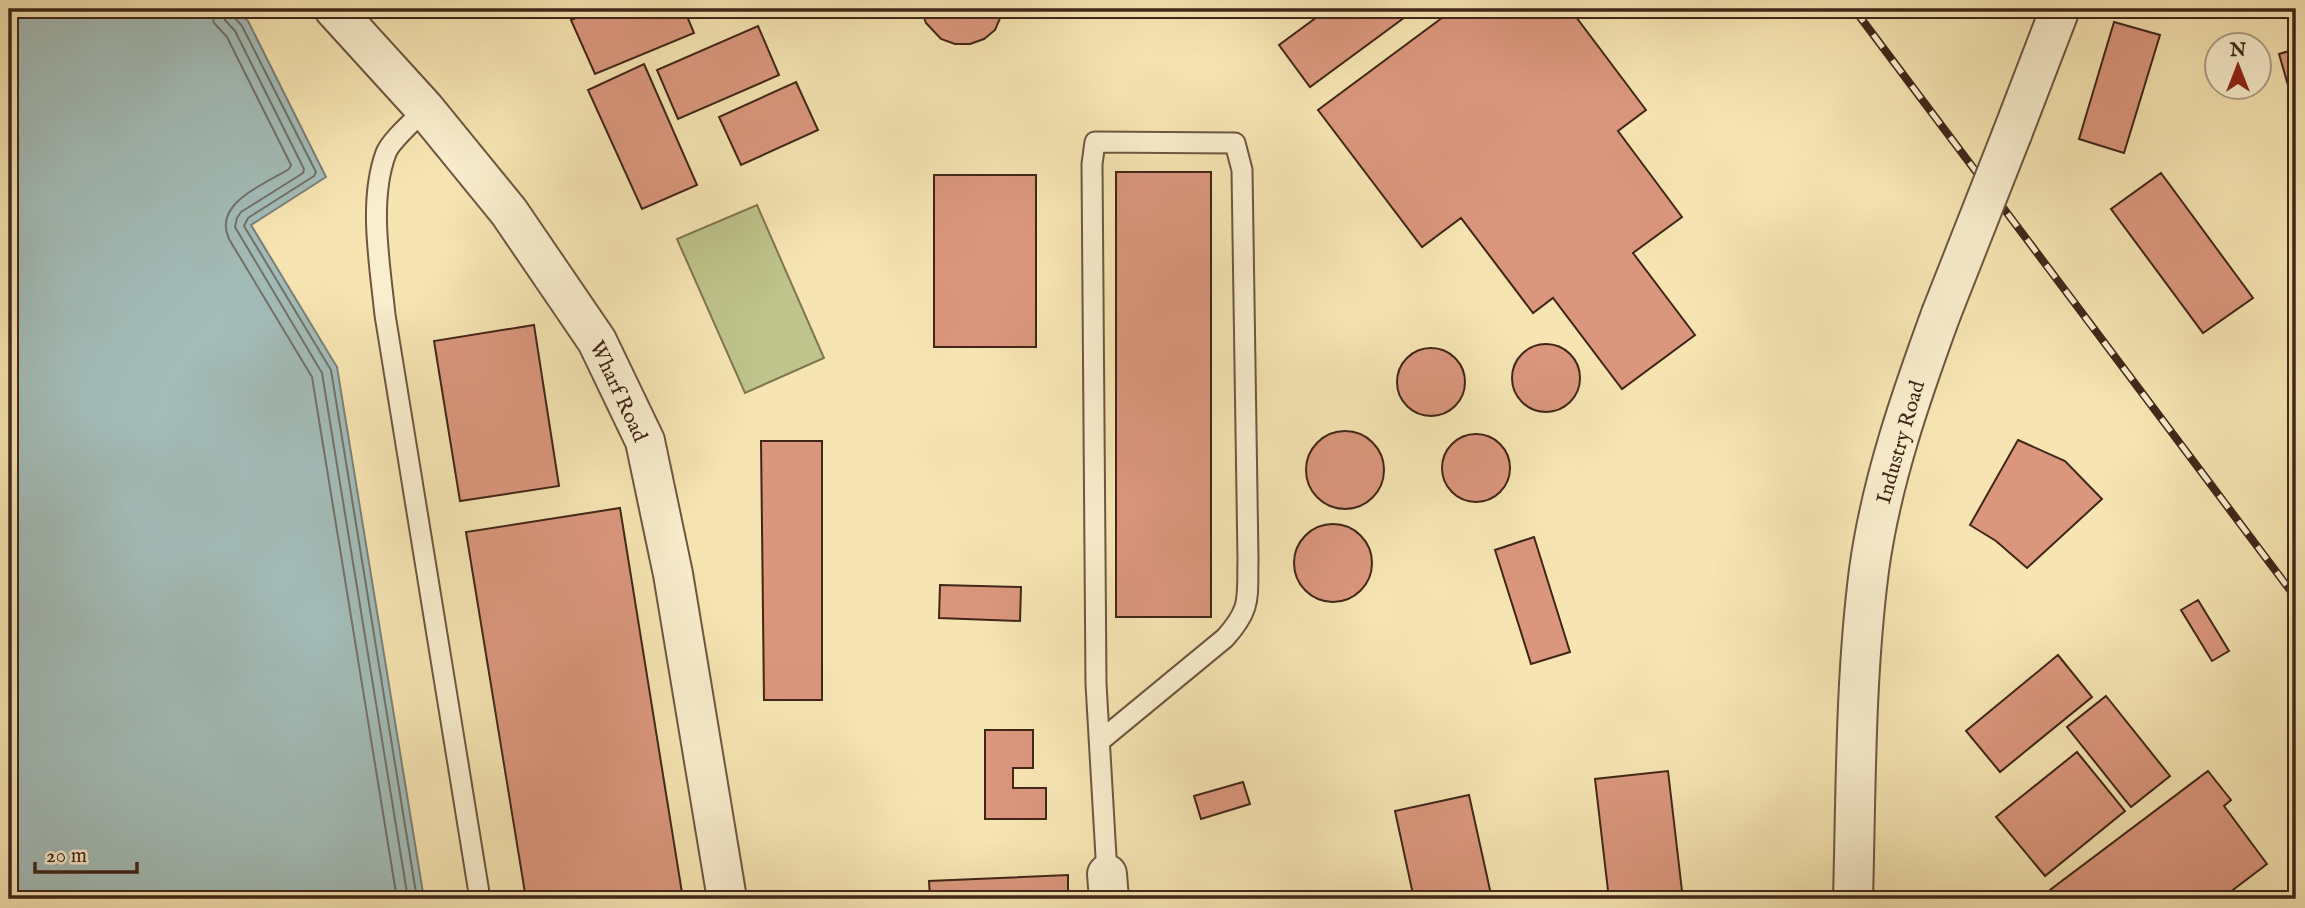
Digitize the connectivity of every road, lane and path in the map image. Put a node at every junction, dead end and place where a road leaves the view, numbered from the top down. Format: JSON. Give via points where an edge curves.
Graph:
{"nodes":[{"id":1,"x":334,"y":9,"type":"edge"},
{"id":2,"x":2060,"y":9,"type":"edge"},
{"id":3,"x":425,"y":108,"type":"junction"},
{"id":4,"x":1100,"y":741,"type":"junction"},
{"id":5,"x":1108,"y":887,"type":"edge"},
{"id":6,"x":480,"y":899,"type":"edge"},
{"id":7,"x":727,"y":899,"type":"edge"},
{"id":8,"x":1853,"y":899,"type":"edge"}],
"edges":[{"from":1,"to":3,"type":"street","name":"Wharf Road"},
{"from":2,"to":8,"type":"street","name":"Industry Road","bridge":true,"via":[[1914,386],[1889,474],[1870,568],[1860,664]]},
{"from":3,"to":6,"type":"lane","via":[[387,151],[377,238],[385,315]]},
{"from":3,"to":7,"type":"street","name":"Wharf Road","via":[[509,212],[597,341],[645,441],[673,574]]},
{"from":4,"to":4,"type":"lane","via":[[1095,142],[1235,143],[1242,170],[1246,609],[1225,638]]},
{"from":4,"to":5,"type":"lane"}]}
